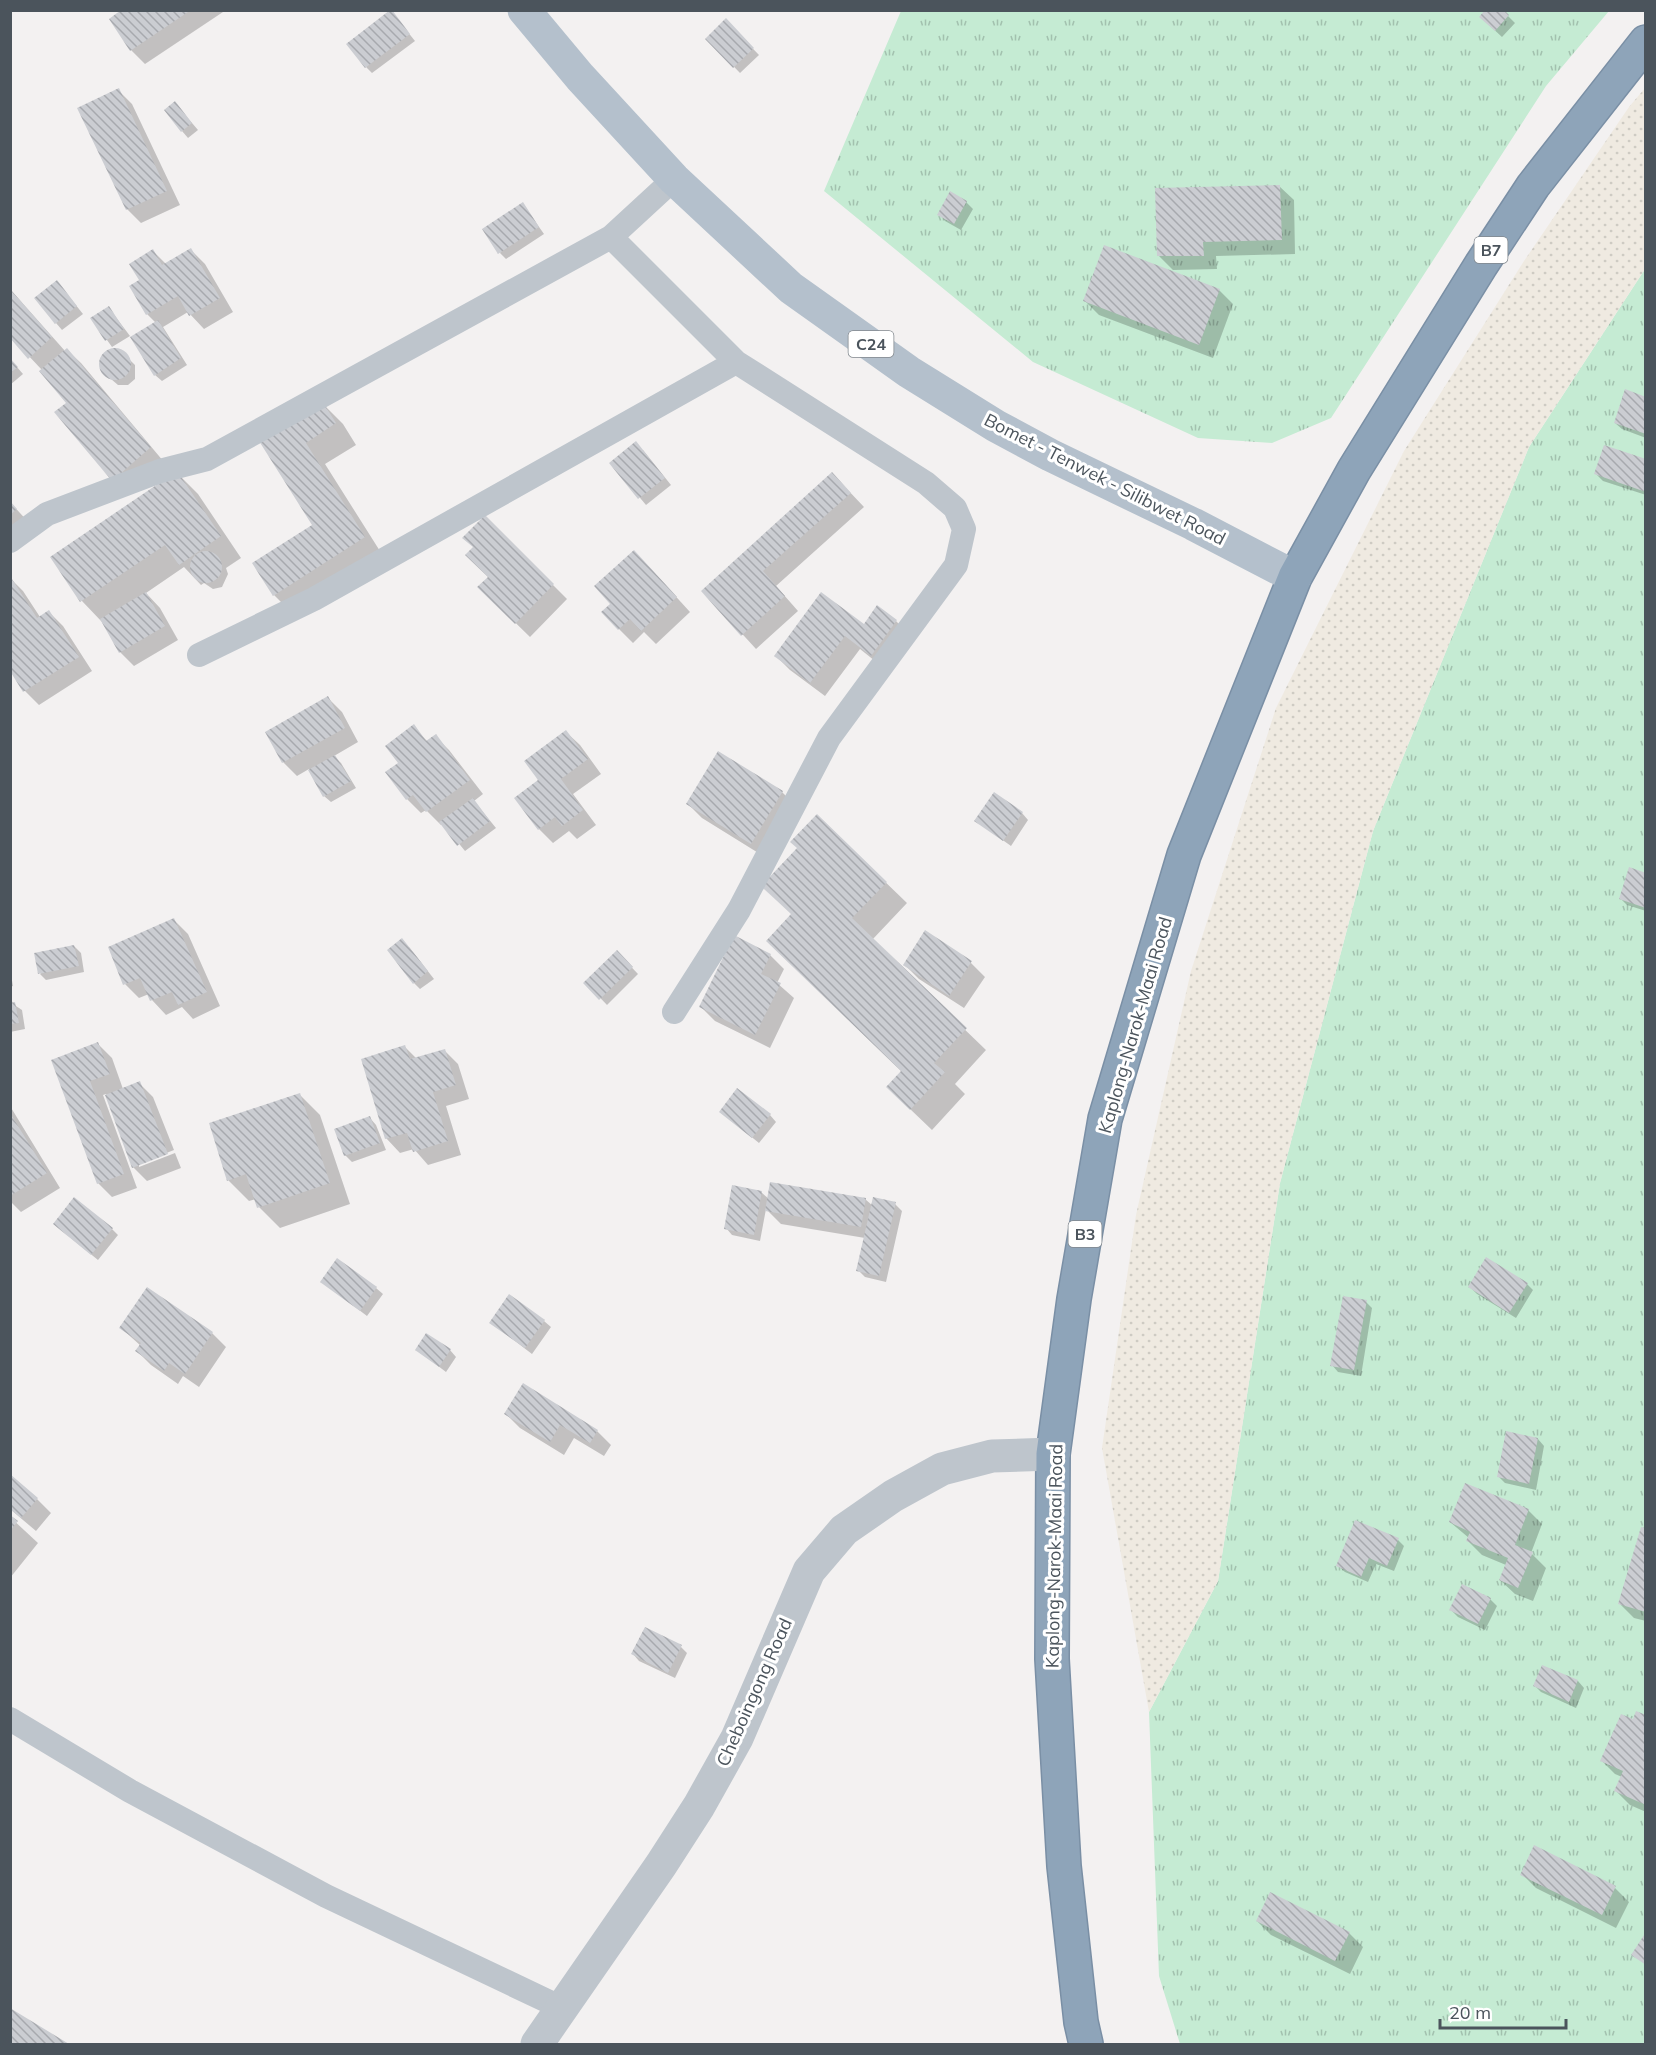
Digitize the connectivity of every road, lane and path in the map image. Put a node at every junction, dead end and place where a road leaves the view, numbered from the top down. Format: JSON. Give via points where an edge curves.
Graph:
{"nodes":[{"id":1,"x":524,"y":10,"type":"edge"},
{"id":2,"x":1646,"y":42,"type":"edge"},
{"id":3,"x":675,"y":180,"type":"junction"},
{"id":4,"x":611,"y":237,"type":"junction"},
{"id":5,"x":736,"y":362,"type":"junction"},
{"id":6,"x":1354,"y":470,"type":"joint"},
{"id":7,"x":10,"y":541,"type":"edge"},
{"id":8,"x":1295,"y":577,"type":"junction"},
{"id":9,"x":199,"y":656,"type":"dead end"},
{"id":10,"x":674,"y":1012,"type":"dead end"},
{"id":11,"x":1053,"y":1454,"type":"junction"},
{"id":12,"x":10,"y":1719,"type":"edge"},
{"id":13,"x":562,"y":2008,"type":"junction"},
{"id":14,"x":537,"y":2044,"type":"edge"},
{"id":15,"x":1086,"y":2044,"type":"edge"}],
"edges":[{"from":1,"to":3,"type":"main road","name":"Bomet - Tenwek - Silibwet Road","number":"C24","via":[[580,78]]},
{"from":2,"to":6,"type":"highway","number":"B7","via":[[1533,186]]},
{"from":3,"to":4,"type":"lane"},
{"from":3,"to":8,"type":"main road","name":"Bomet - Tenwek - Silibwet Road","number":"C24","via":[[791,288],[909,372],[1050,455]]},
{"from":4,"to":5,"type":"lane"},
{"from":4,"to":7,"type":"lane","via":[[207,459],[160,471],[47,514]]},
{"from":5,"to":9,"type":"lane","via":[[314,599]]},
{"from":5,"to":10,"type":"lane","via":[[926,483],[955,508],[964,529],[956,565],[829,738],[739,910]]},
{"from":6,"to":8,"type":"highway","name":"Kaplong-Narok-Maai Road","number":"B3"},
{"from":8,"to":11,"type":"highway","name":"Kaplong-Narok-Maai Road","number":"B3","via":[[1184,855],[1105,1119],[1074,1299]]},
{"from":11,"to":13,"type":"street","name":"Cheboingong Road","via":[[992,1456],[942,1469],[844,1530],[809,1571],[737,1738],[699,1806]]},
{"from":11,"to":15,"type":"highway","name":"Kaplong-Narok-Maai Road","number":"B3","via":[[1052,1671],[1064,1866]]},
{"from":12,"to":13,"type":"lane","via":[[130,1791],[316,1891]]},
{"from":13,"to":14,"type":"street","name":"Cheboingong Road"}]}
